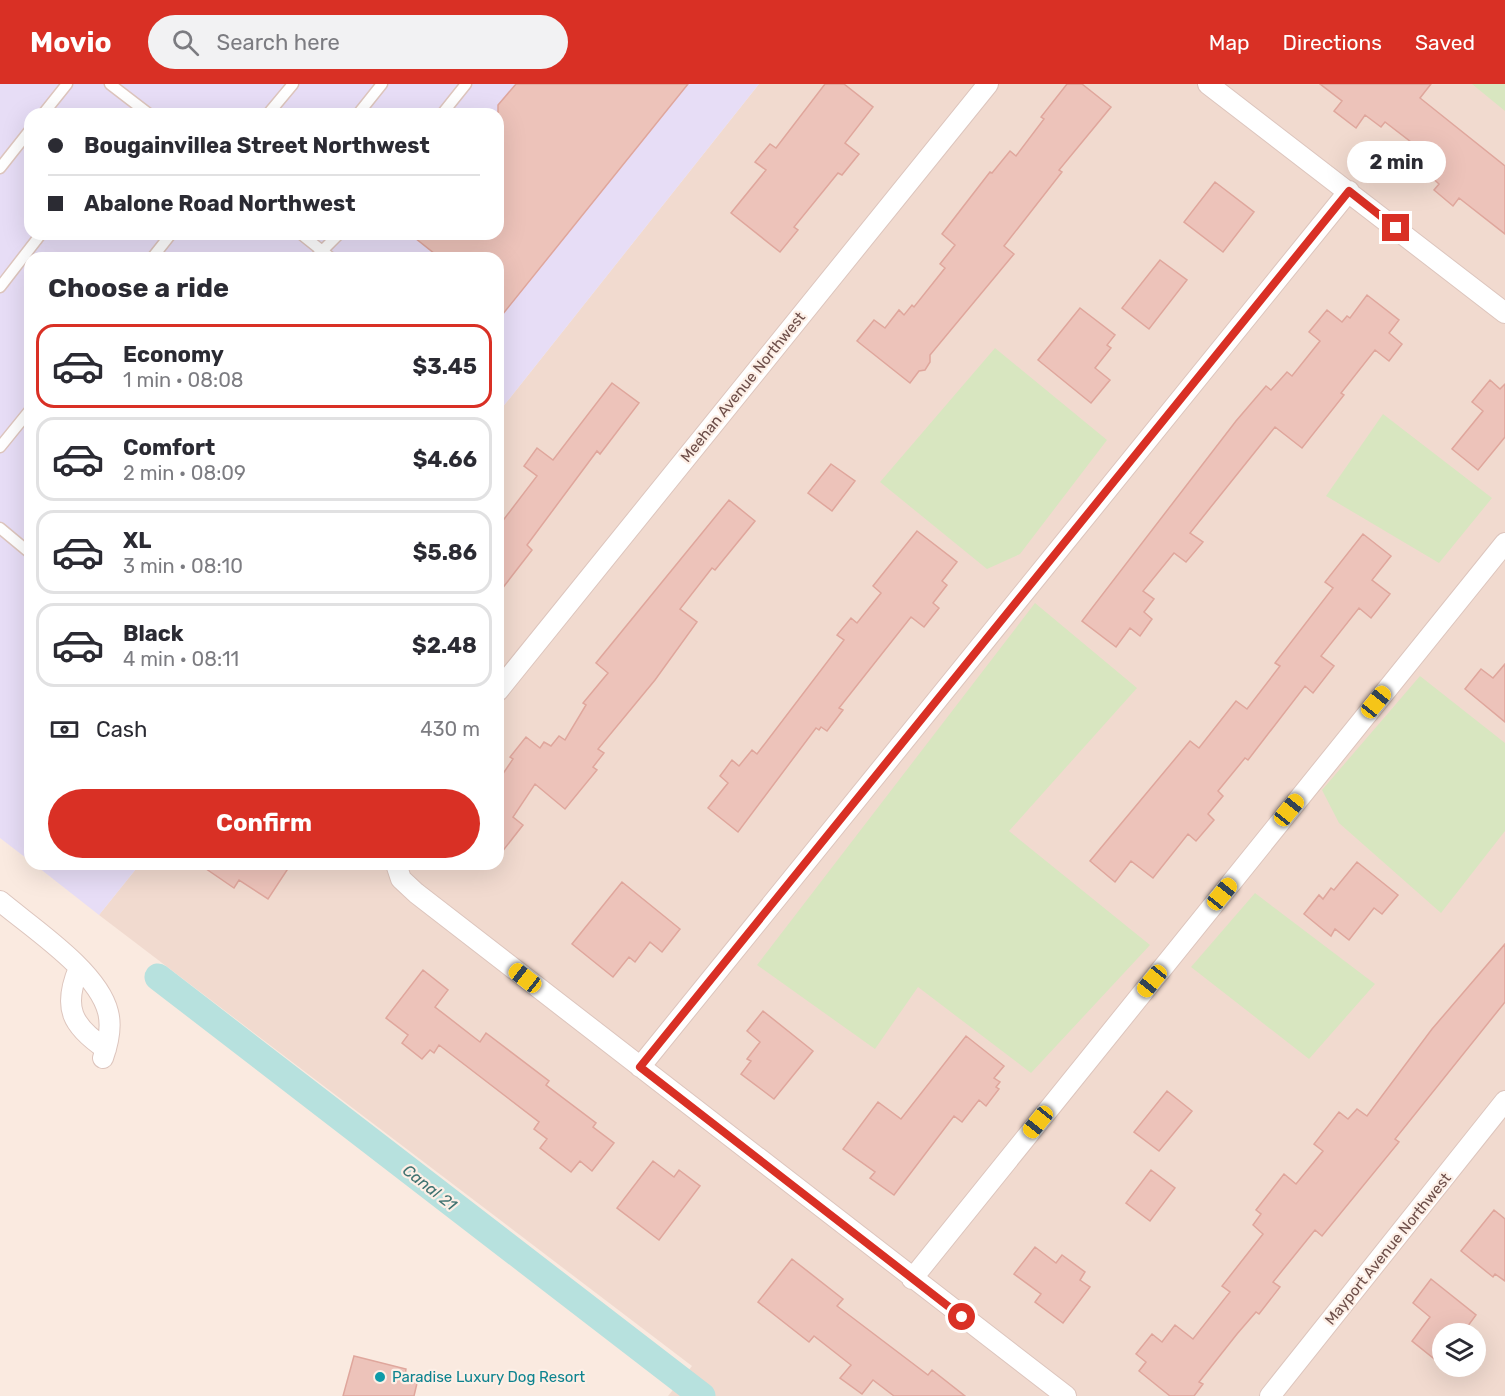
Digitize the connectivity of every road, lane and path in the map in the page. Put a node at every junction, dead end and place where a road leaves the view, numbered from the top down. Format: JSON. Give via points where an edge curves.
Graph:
{"nodes":[{"id":1,"x":67,"y":84,"type":"edge"},
{"id":2,"x":110,"y":84,"type":"edge"},
{"id":3,"x":293,"y":84,"type":"edge"},
{"id":4,"x":382,"y":84,"type":"edge"},
{"id":5,"x":466,"y":84,"type":"edge"},
{"id":6,"x":988,"y":84,"type":"edge"},
{"id":7,"x":1208,"y":84,"type":"edge"},
{"id":8,"x":48,"y":108,"type":"edge"},
{"id":9,"x":137,"y":108,"type":"edge"},
{"id":10,"x":273,"y":108,"type":"edge"},
{"id":11,"x":363,"y":108,"type":"edge"},
{"id":12,"x":447,"y":108,"type":"edge"},
{"id":13,"x":24,"y":138,"type":"edge"},
{"id":14,"x":0,"y":168,"type":"edge"},
{"id":15,"x":1349,"y":191,"type":"junction"},
{"id":16,"x":36,"y":240,"type":"edge"},
{"id":17,"x":166,"y":240,"type":"edge"},
{"id":18,"x":306,"y":240,"type":"edge"},
{"id":19,"x":333,"y":240,"type":"edge"},
{"id":20,"x":27,"y":252,"type":"edge"},
{"id":21,"x":157,"y":252,"type":"edge"},
{"id":22,"x":316,"y":252,"type":"edge"},
{"id":23,"x":320,"y":252,"type":"edge"},
{"id":24,"x":24,"y":256,"type":"edge"},
{"id":25,"x":0,"y":286,"type":"edge"},
{"id":26,"x":1505,"y":313,"type":"edge"},
{"id":27,"x":24,"y":417,"type":"edge"},
{"id":28,"x":0,"y":447,"type":"edge"},
{"id":29,"x":0,"y":528,"type":"edge"},
{"id":30,"x":1505,"y":543,"type":"edge"},
{"id":31,"x":24,"y":548,"type":"edge"},
{"id":32,"x":504,"y":683,"type":"edge"},
{"id":33,"x":398,"y":870,"type":"edge"},
{"id":34,"x":0,"y":900,"type":"edge"},
{"id":35,"x":79,"y":968,"type":"junction"},
{"id":36,"x":640,"y":1067,"type":"junction"},
{"id":37,"x":1505,"y":1101,"type":"edge"},
{"id":38,"x":912,"y":1279,"type":"junction"},
{"id":39,"x":1066,"y":1396,"type":"edge"},
{"id":40,"x":1270,"y":1396,"type":"edge"}],
"edges":[{"from":1,"to":8,"type":"lane"},
{"from":2,"to":9,"type":"lane"},
{"from":3,"to":10,"type":"lane"},
{"from":4,"to":11,"type":"lane"},
{"from":5,"to":12,"type":"lane"},
{"from":6,"to":32,"type":"street","name":"Meehan Avenue Northwest"},
{"from":7,"to":15,"type":"street"},
{"from":13,"to":14,"type":"lane"},
{"from":15,"to":26,"type":"street"},
{"from":15,"to":36,"type":"street"},
{"from":16,"to":20,"type":"lane"},
{"from":17,"to":21,"type":"lane"},
{"from":18,"to":22,"type":"lane"},
{"from":19,"to":23,"type":"lane"},
{"from":24,"to":25,"type":"lane"},
{"from":27,"to":28,"type":"lane"},
{"from":29,"to":31,"type":"lane"},
{"from":30,"to":38,"type":"street"},
{"from":33,"to":36,"type":"street","via":[[401,879],[416,893]]},
{"from":34,"to":35,"type":"street"},
{"from":35,"to":35,"type":"street","via":[[71,994],[73,1016],[104,1054],[109,1038],[108,1013],[98,991]]},
{"from":36,"to":38,"type":"street"},
{"from":37,"to":40,"type":"street","name":"Mayport Avenue Northwest"},
{"from":38,"to":39,"type":"street"}]}
